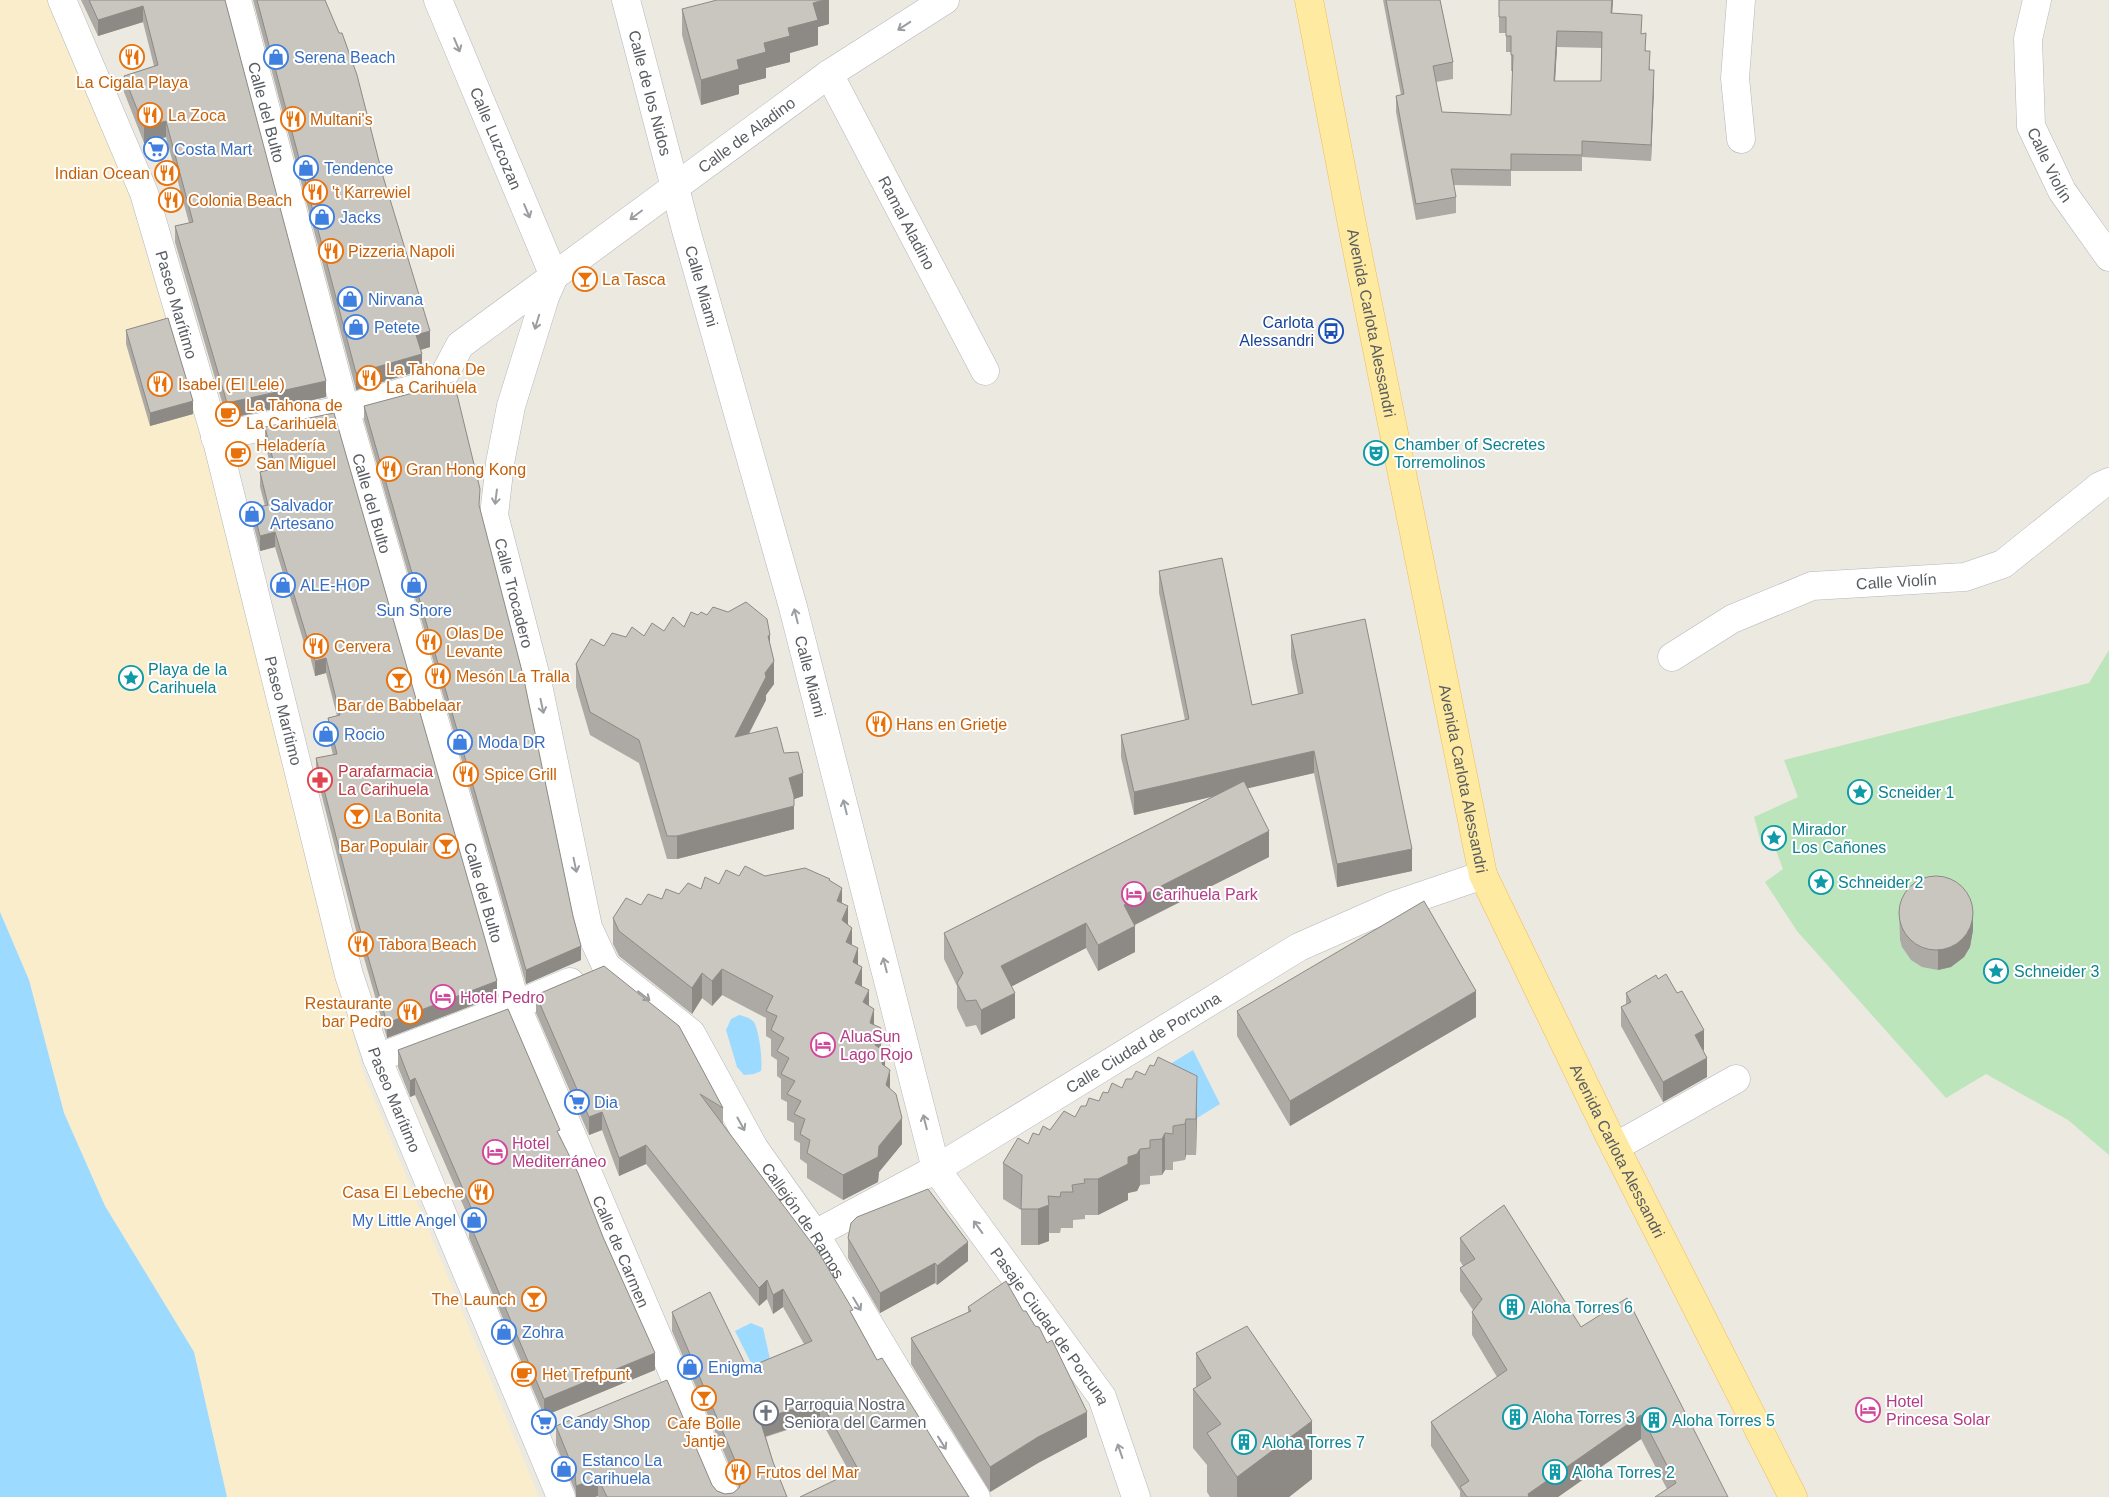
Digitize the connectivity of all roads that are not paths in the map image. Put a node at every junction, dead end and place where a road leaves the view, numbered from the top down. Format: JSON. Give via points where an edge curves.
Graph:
{"nodes":[{"id":1,"x":62,"y":0,"type":"edge"},
{"id":2,"x":237,"y":0,"type":"edge"},
{"id":3,"x":438,"y":0,"type":"edge"},
{"id":4,"x":626,"y":0,"type":"edge"},
{"id":5,"x":944,"y":0,"type":"edge"},
{"id":6,"x":1309,"y":0,"type":"edge"},
{"id":7,"x":1741,"y":0,"type":"edge"},
{"id":8,"x":2037,"y":0,"type":"edge"},
{"id":9,"x":829,"y":74,"type":"junction"},
{"id":10,"x":1741,"y":139,"type":"dead end"},
{"id":11,"x":675,"y":186,"type":"junction"},
{"id":12,"x":2109,"y":257,"type":"edge"},
{"id":13,"x":554,"y":276,"type":"junction"},
{"id":14,"x":985,"y":371,"type":"dead end"},
{"id":15,"x":345,"y":409,"type":"junction"},
{"id":16,"x":215,"y":437,"type":"junction"},
{"id":17,"x":2109,"y":482,"type":"edge"},
{"id":18,"x":1672,"y":657,"type":"dead end"},
{"id":19,"x":1483,"y":875,"type":"junction"},
{"id":20,"x":606,"y":966,"type":"junction"},
{"id":21,"x":516,"y":1005,"type":"junction"},
{"id":22,"x":377,"y":1058,"type":"junction"},
{"id":23,"x":1736,"y":1079,"type":"dead end"},
{"id":24,"x":1615,"y":1147,"type":"junction"},
{"id":25,"x":936,"y":1170,"type":"junction"},
{"id":26,"x":815,"y":1234,"type":"junction"},
{"id":27,"x":676,"y":1378,"type":"junction"},
{"id":28,"x":650,"y":1389,"type":"edge"},
{"id":29,"x":562,"y":1425,"type":"edge"},
{"id":30,"x":536,"y":1436,"type":"junction"},
{"id":31,"x":561,"y":1497,"type":"edge"},
{"id":32,"x":726,"y":1497,"type":"edge"},
{"id":33,"x":976,"y":1497,"type":"edge"},
{"id":34,"x":1136,"y":1497,"type":"edge"},
{"id":35,"x":1793,"y":1497,"type":"edge"}],
"edges":[{"from":1,"to":16,"type":"street","name":"Paseo Marítimo","via":[[144,193]]},
{"from":2,"to":15,"type":"street","name":"Calle del Bulto"},
{"from":3,"to":13,"type":"street","name":"Calle Luzcozan","one_way":true},
{"from":4,"to":11,"type":"street","name":"Calle de los Nidos"},
{"from":5,"to":9,"type":"street","name":"Calle de Aladino","one_way":true},
{"from":6,"to":19,"type":"main road","name":"Avenida Carlota Alessandri"},
{"from":7,"to":10,"type":"street","via":[[1735,78]]},
{"from":8,"to":12,"type":"street","name":"Calle Violín","via":[[2028,39],[2031,126],[2062,191]]},
{"from":9,"to":11,"type":"street","name":"Calle de Aladino"},
{"from":9,"to":14,"type":"street","name":"Ramal Aladino"},
{"from":11,"to":13,"type":"street","name":"Calle de Aladino","one_way":true},
{"from":25,"to":11,"type":"street","name":"Calle Miami","one_way":true,"via":[[793,606]]},
{"from":13,"to":15,"type":"street","name":"Calle de Aladino","via":[[460,345],[441,382]]},
{"from":13,"to":20,"type":"street","name":"Calle Trocadero","one_way":true,"via":[[511,406],[494,515],[538,685],[588,927]]},
{"from":15,"to":16,"type":"street","name":"Calle de Aladino"},
{"from":15,"to":21,"type":"street","name":"Calle del Bulto"},
{"from":16,"to":22,"type":"street","name":"Paseo Marítimo","via":[[349,975]]},
{"from":17,"to":18,"type":"street","name":"Calle Violín","via":[[2003,564],[1965,577],[1812,586],[1732,619]]},
{"from":19,"to":24,"type":"main road","name":"Avenida Carlota Alessandri"},
{"from":19,"to":25,"type":"street","name":"Calle Ciudad de Porcuna","via":[[1392,906],[1299,947]]},
{"from":20,"to":21,"type":"street"},
{"from":20,"to":26,"type":"street","name":"Callejón de Ramos","one_way":true,"via":[[691,1033],[754,1148]]},
{"from":21,"to":22,"type":"street"},
{"from":21,"to":27,"type":"street","name":"Calle de Carmen"},
{"from":22,"to":30,"type":"street","name":"Paseo Marítimo"},
{"from":23,"to":24,"type":"street"},
{"from":24,"to":35,"type":"main road","name":"Avenida Carlota Alessandri"},
{"from":25,"to":26,"type":"street","name":"Calle Ciudad de Porcuna"},
{"from":34,"to":25,"type":"street","name":"Pasaje Ciudad de Porcuna","one_way":true,"via":[[1102,1397]]},
{"from":26,"to":33,"type":"street","name":"Callejón de Ramos","one_way":true},
{"from":27,"to":28,"type":"street"},
{"from":27,"to":32,"type":"street","name":"Calle de Carmen"},
{"from":29,"to":30,"type":"street"},
{"from":30,"to":31,"type":"street","name":"Paseo Marítimo"}]}
